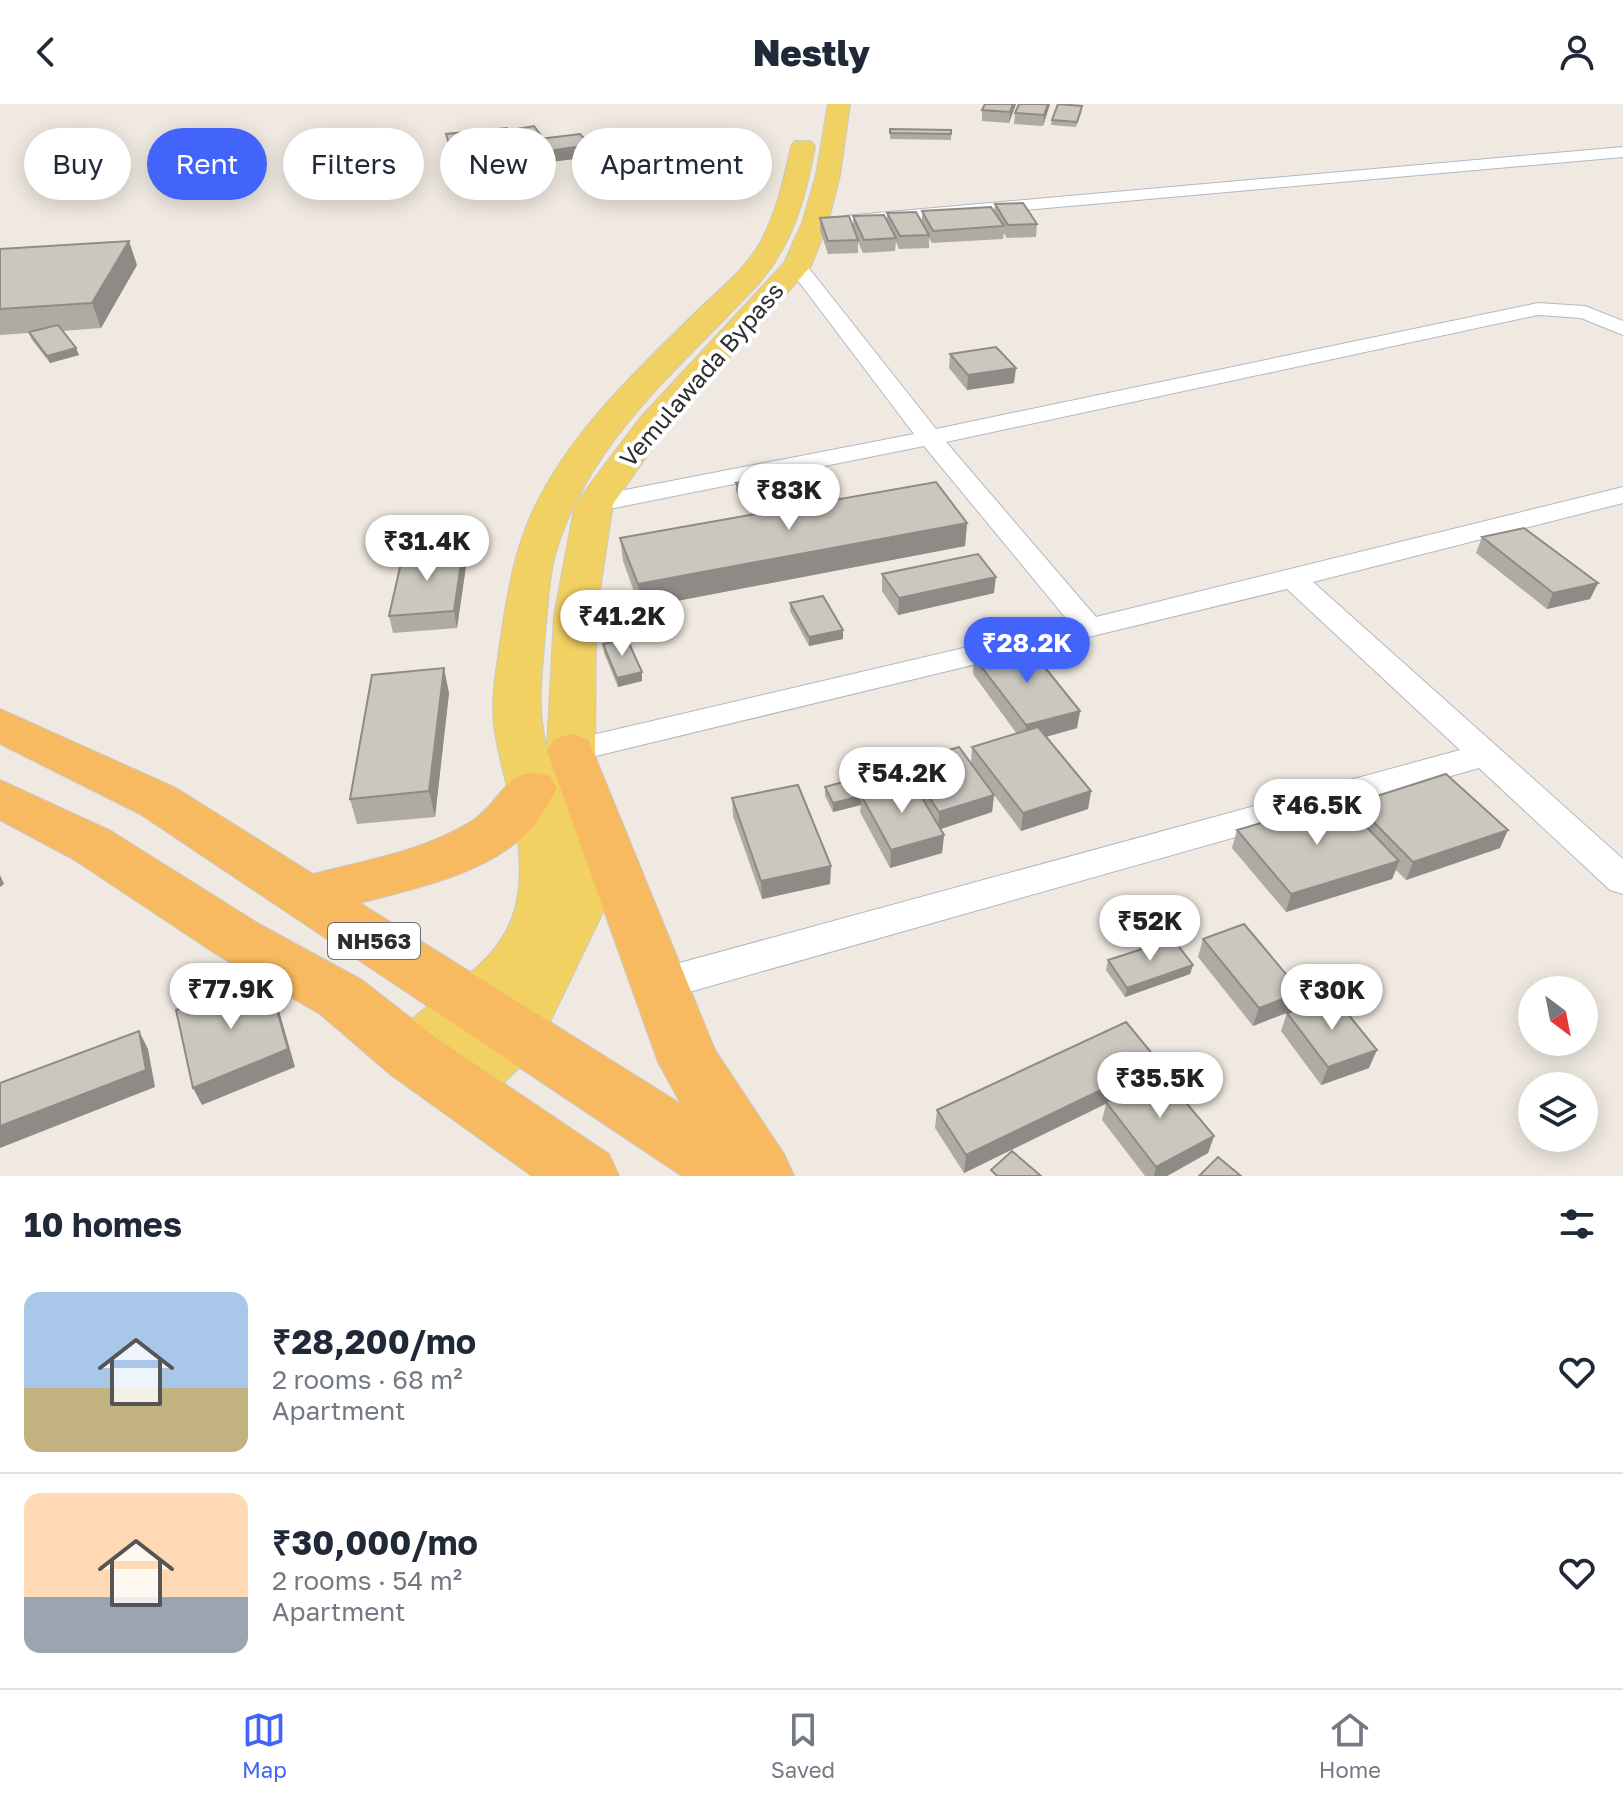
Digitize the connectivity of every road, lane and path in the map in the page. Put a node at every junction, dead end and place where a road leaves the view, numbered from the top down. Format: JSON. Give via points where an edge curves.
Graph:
{"nodes":[{"id":1,"x":812,"y":104,"type":"edge"},
{"id":2,"x":839,"y":104,"type":"edge"},
{"id":3,"x":1623,"y":152,"type":"edge"},
{"id":4,"x":815,"y":223,"type":"junction"},
{"id":5,"x":797,"y":266,"type":"junction"},
{"id":6,"x":1623,"y":329,"type":"edge"},
{"id":7,"x":930,"y":438,"type":"junction"},
{"id":8,"x":1623,"y":495,"type":"edge"},
{"id":9,"x":594,"y":504,"type":"junction"},
{"id":10,"x":1293,"y":579,"type":"junction"},
{"id":11,"x":1088,"y":626,"type":"junction"},
{"id":12,"x":0,"y":725,"type":"edge"},
{"id":13,"x":1485,"y":755,"type":"junction"},
{"id":14,"x":551,"y":769,"type":"junction"},
{"id":15,"x":0,"y":798,"type":"edge"},
{"id":16,"x":1623,"y":880,"type":"edge"},
{"id":17,"x":304,"y":897,"type":"junction"},
{"id":18,"x":661,"y":984,"type":"junction"},
{"id":19,"x":495,"y":1019,"type":"junction"},
{"id":20,"x":436,"y":1071,"type":"junction"},
{"id":21,"x":586,"y":1176,"type":"edge"},
{"id":22,"x":738,"y":1176,"type":"edge"},
{"id":23,"x":761,"y":1176,"type":"edge"}],
"edges":[{"from":1,"to":14,"type":"main road","name":"Vemulawada Bypass","via":[[798,175],[773,245],[612,419],[562,485],[534,558],[515,700]]},
{"from":2,"to":4,"type":"main road","name":"Vemulawada Bypass"},
{"from":3,"to":4,"type":"street"},
{"from":4,"to":5,"type":"main road","name":"Vemulawada Bypass"},
{"from":5,"to":7,"type":"street"},
{"from":5,"to":9,"type":"main road","name":"Vemulawada Bypass","via":[[652,425]]},
{"from":6,"to":7,"type":"street","via":[[1585,312],[1538,309]]},
{"from":7,"to":9,"type":"street"},
{"from":7,"to":11,"type":"street"},
{"from":8,"to":10,"type":"street"},
{"from":9,"to":14,"type":"main road","name":"Vemulawada Bypass"},
{"from":10,"to":11,"type":"street"},
{"from":10,"to":13,"type":"street"},
{"from":11,"to":14,"type":"street"},
{"from":12,"to":17,"type":"highway","number":"NH563","via":[[158,801]]},
{"from":13,"to":16,"type":"street"},
{"from":13,"to":18,"type":"street"},
{"from":14,"to":17,"type":"highway","via":[[493,833],[419,865]]},
{"from":14,"to":18,"type":"highway","via":[[625,901]]},
{"from":14,"to":19,"type":"main road","name":"Vemulawada Bypass","via":[[583,845],[578,906]]},
{"from":15,"to":20,"type":"highway","number":"NH563","via":[[92,845],[239,940],[341,997]]},
{"from":17,"to":19,"type":"highway","number":"NH563"},
{"from":18,"to":23,"type":"highway","via":[[689,1062]]},
{"from":19,"to":20,"type":"main road","name":"Vemulawada Bypass"},
{"from":19,"to":22,"type":"highway","number":"NH563"},
{"from":20,"to":21,"type":"highway","number":"NH563"}]}
